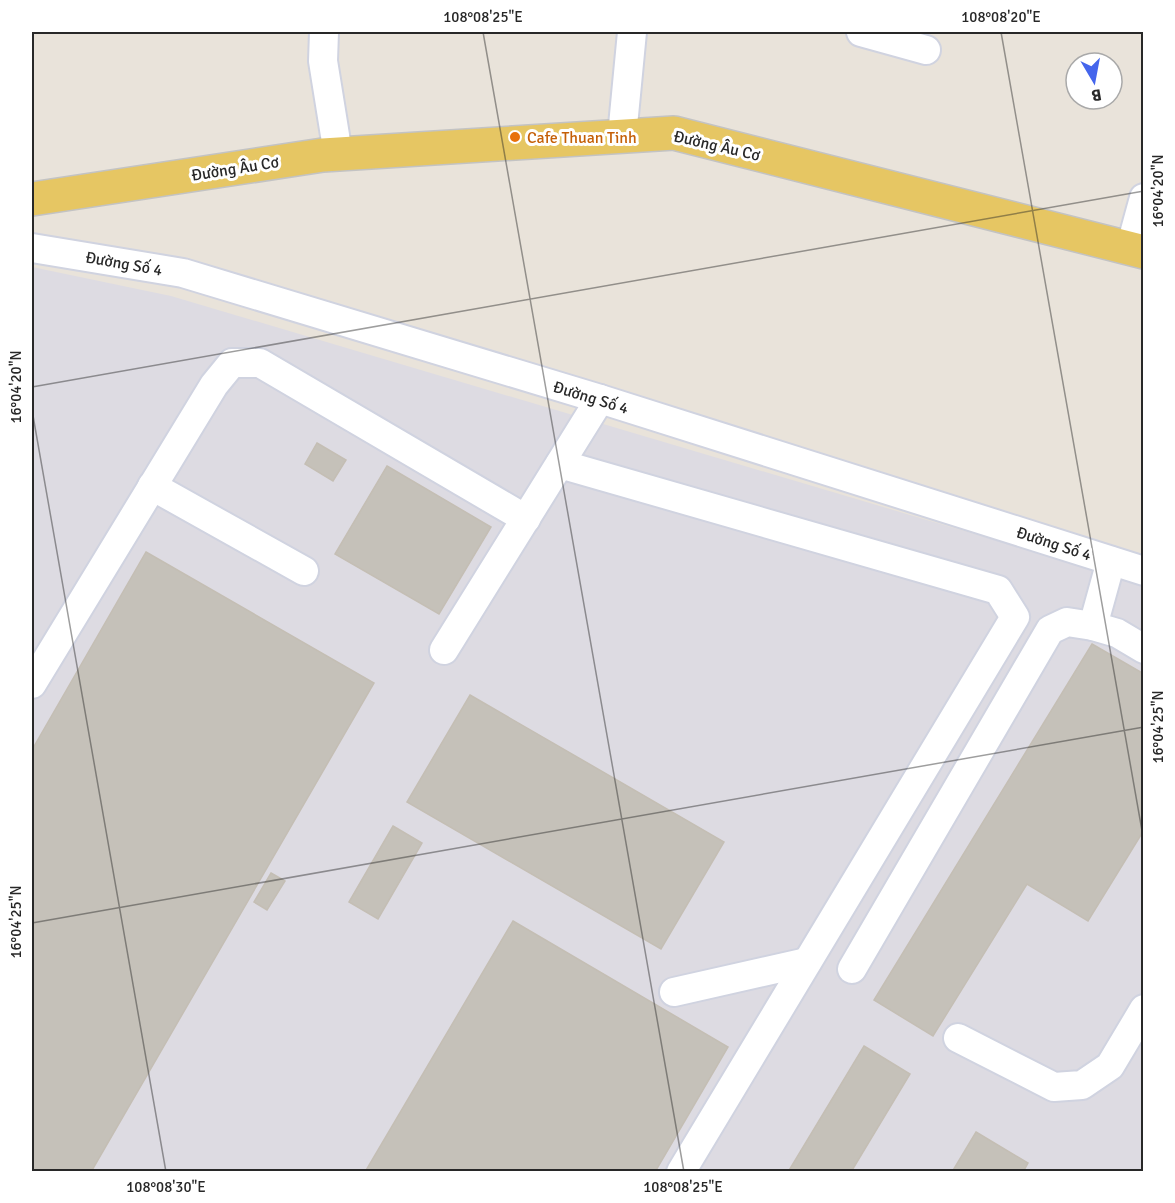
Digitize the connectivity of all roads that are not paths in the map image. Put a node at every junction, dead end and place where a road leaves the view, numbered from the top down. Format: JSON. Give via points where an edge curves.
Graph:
{"nodes":[{"id":1,"x":324,"y":32,"type":"edge"},
{"id":2,"x":632,"y":32,"type":"edge"},
{"id":3,"x":861,"y":32,"type":"edge"},
{"id":4,"x":926,"y":50,"type":"dead end"},
{"id":5,"x":622,"y":136,"type":"junction"},
{"id":6,"x":338,"y":154,"type":"junction"},
{"id":7,"x":1143,"y":198,"type":"edge"},
{"id":8,"x":32,"y":199,"type":"edge"},
{"id":9,"x":32,"y":248,"type":"edge"},
{"id":10,"x":1137,"y":251,"type":"edge"},
{"id":11,"x":600,"y":399,"type":"junction"},
{"id":12,"x":560,"y":464,"type":"junction"},
{"id":13,"x":152,"y":486,"type":"junction"},
{"id":14,"x":526,"y":519,"type":"junction"},
{"id":15,"x":1112,"y":561,"type":"junction"},
{"id":16,"x":304,"y":571,"type":"dead end"},
{"id":17,"x":1143,"y":571,"type":"edge"},
{"id":18,"x":1093,"y":626,"type":"junction"},
{"id":19,"x":1143,"y":649,"type":"edge"},
{"id":20,"x":444,"y":650,"type":"dead end"},
{"id":21,"x":32,"y":684,"type":"edge"},
{"id":22,"x":807,"y":962,"type":"junction"},
{"id":23,"x":852,"y":969,"type":"dead end"},
{"id":24,"x":674,"y":992,"type":"dead end"},
{"id":25,"x":1143,"y":1009,"type":"edge"},
{"id":26,"x":958,"y":1038,"type":"dead end"},
{"id":27,"x":681,"y":1172,"type":"edge"}],
"edges":[{"from":1,"to":6,"type":"street","via":[[323,61]]},
{"from":2,"to":5,"type":"street"},
{"from":3,"to":4,"type":"street"},
{"from":5,"to":6,"type":"main road","name":"Đường Âu Cơ"},
{"from":5,"to":10,"type":"main road","name":"Đường Âu Cơ","via":[[674,133]]},
{"from":6,"to":8,"type":"main road","name":"Đường Âu Cơ"},
{"from":7,"to":10,"type":"street"},
{"from":9,"to":11,"type":"street","name":"Đường Số 4","via":[[183,273]]},
{"from":11,"to":12,"type":"street"},
{"from":11,"to":15,"type":"street","name":"Đường Số 4"},
{"from":12,"to":14,"type":"street"},
{"from":12,"to":22,"type":"street","via":[[998,590],[1015,617]]},
{"from":13,"to":14,"type":"street","via":[[214,385],[232,363],[260,363]]},
{"from":13,"to":16,"type":"street"},
{"from":13,"to":21,"type":"street"},
{"from":14,"to":20,"type":"street"},
{"from":15,"to":17,"type":"street","name":"Đường Số 4"},
{"from":15,"to":18,"type":"street"},
{"from":18,"to":19,"type":"street","via":[[1117,633]]},
{"from":18,"to":23,"type":"street","via":[[1067,622],[1050,630]]},
{"from":22,"to":24,"type":"street"},
{"from":22,"to":27,"type":"street"},
{"from":25,"to":26,"type":"street","via":[[1110,1066],[1082,1085],[1054,1087]]}]}
